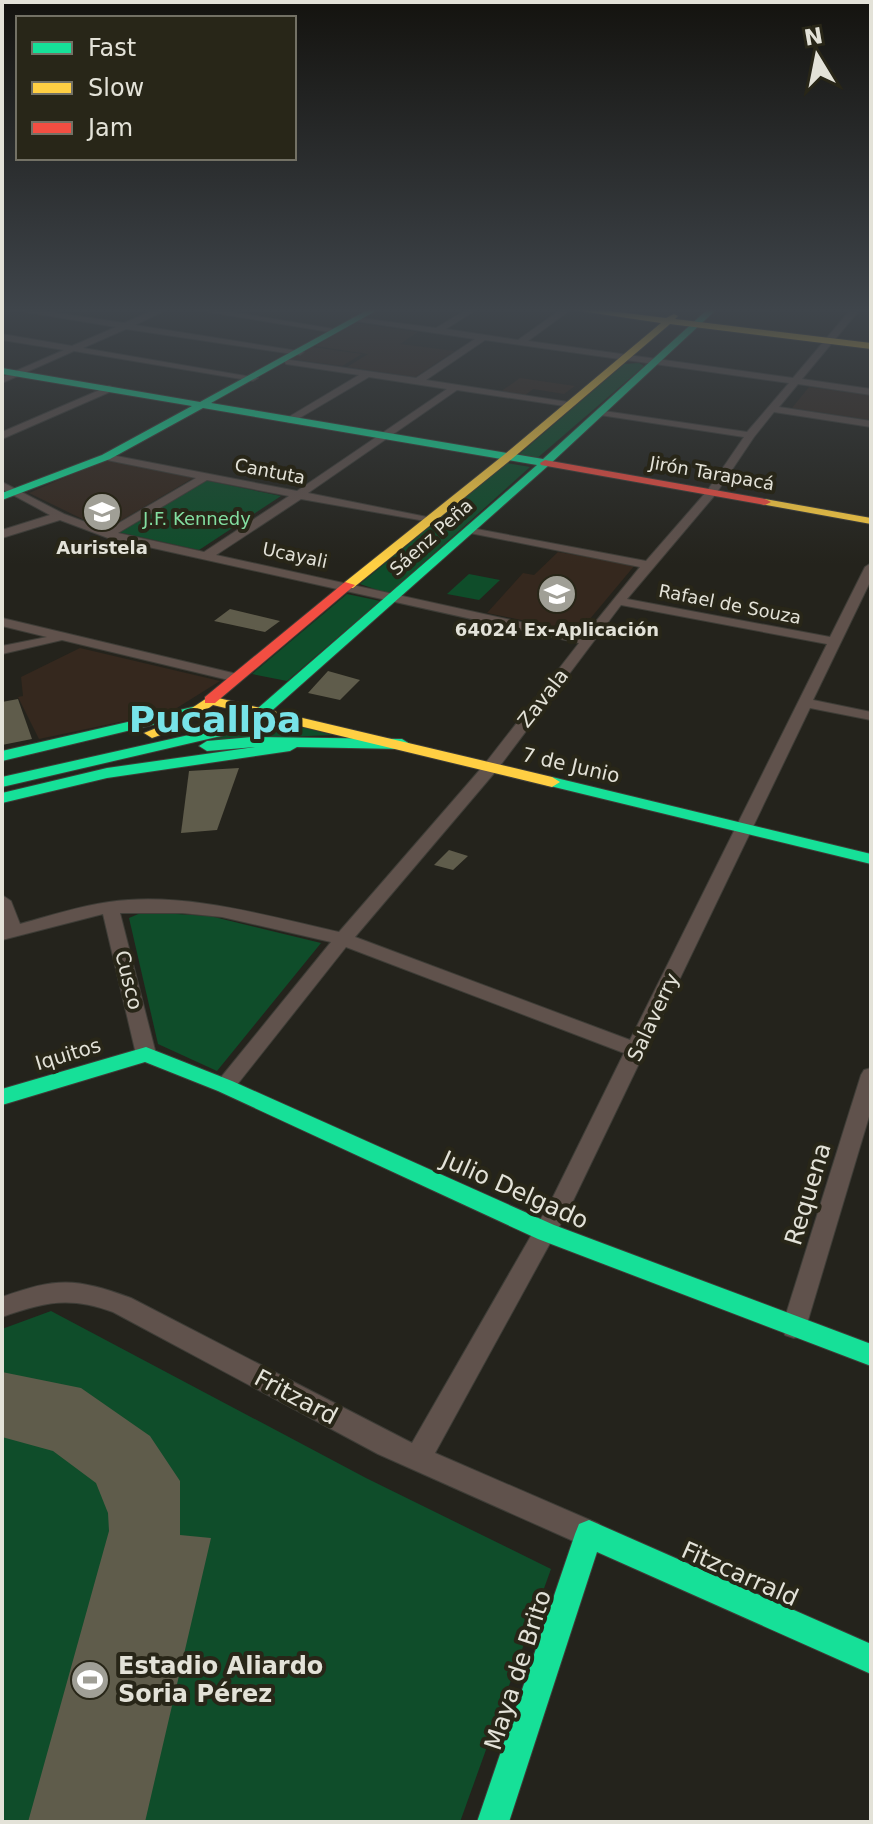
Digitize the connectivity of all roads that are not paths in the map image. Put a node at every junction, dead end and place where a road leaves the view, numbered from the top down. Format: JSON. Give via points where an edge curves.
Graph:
{"nodes":[{"id":1,"x":100,"y":393,"type":"edge"},
{"id":2,"x":133,"y":393,"type":"edge"},
{"id":3,"x":224,"y":393,"type":"edge"},
{"id":4,"x":335,"y":393,"type":"edge"},
{"id":5,"x":447,"y":393,"type":"edge"},
{"id":6,"x":488,"y":393,"type":"edge"},
{"id":7,"x":582,"y":393,"type":"edge"},
{"id":8,"x":620,"y":393,"type":"edge"},
{"id":9,"x":784,"y":393,"type":"edge"},
{"id":10,"x":202,"y":405,"type":"junction"},
{"id":11,"x":568,"y":405,"type":"junction"},
{"id":12,"x":771,"y":409,"type":"junction"},
{"id":13,"x":600,"y":412,"type":"junction"},
{"id":14,"x":291,"y":420,"type":"junction"},
{"id":15,"x":871,"y":424,"type":"edge"},
{"id":16,"x":750,"y":435,"type":"junction"},
{"id":17,"x":2,"y":436,"type":"edge"},
{"id":18,"x":387,"y":437,"type":"junction"},
{"id":19,"x":509,"y":456,"type":"junction"},
{"id":20,"x":106,"y":457,"type":"junction"},
{"id":21,"x":545,"y":463,"type":"junction"},
{"id":22,"x":205,"y":477,"type":"junction"},
{"id":23,"x":7,"y":492,"type":"edge"},
{"id":24,"x":711,"y":493,"type":"junction"},
{"id":25,"x":299,"y":494,"type":"junction"},
{"id":26,"x":60,"y":516,"type":"junction"},
{"id":27,"x":427,"y":520,"type":"junction"},
{"id":28,"x":871,"y":521,"type":"edge"},
{"id":29,"x":470,"y":529,"type":"junction"},
{"id":30,"x":2,"y":534,"type":"edge"},
{"id":31,"x":108,"y":534,"type":"junction"},
{"id":32,"x":206,"y":556,"type":"junction"},
{"id":33,"x":648,"y":565,"type":"junction"},
{"id":34,"x":871,"y":567,"type":"edge"},
{"id":35,"x":347,"y":587,"type":"junction"},
{"id":36,"x":393,"y":598,"type":"junction"},
{"id":37,"x":618,"y":601,"type":"junction"},
{"id":38,"x":852,"y":603,"type":"junction"},
{"id":39,"x":871,"y":607,"type":"edge"},
{"id":40,"x":2,"y":622,"type":"edge"},
{"id":41,"x":62,"y":637,"type":"junction"},
{"id":42,"x":587,"y":641,"type":"junction"},
{"id":43,"x":836,"y":642,"type":"junction"},
{"id":44,"x":2,"y":650,"type":"edge"},
{"id":45,"x":237,"y":678,"type":"junction"},
{"id":46,"x":806,"y":703,"type":"junction"},
{"id":47,"x":204,"y":705,"type":"junction"},
{"id":48,"x":262,"y":712,"type":"junction"},
{"id":49,"x":871,"y":716,"type":"edge"},
{"id":50,"x":310,"y":743,"type":"junction"},
{"id":51,"x":402,"y":744,"type":"junction"},
{"id":52,"x":147,"y":750,"type":"junction"},
{"id":53,"x":2,"y":756,"type":"edge"},
{"id":54,"x":490,"y":768,"type":"junction"},
{"id":55,"x":2,"y":769,"type":"edge"},
{"id":56,"x":2,"y":782,"type":"edge"},
{"id":57,"x":2,"y":798,"type":"edge"},
{"id":58,"x":742,"y":827,"type":"junction"},
{"id":59,"x":871,"y":859,"type":"edge"},
{"id":60,"x":2,"y":901,"type":"edge"},
{"id":61,"x":110,"y":907,"type":"junction"},
{"id":62,"x":8,"y":933,"type":"edge"},
{"id":63,"x":343,"y":939,"type":"junction"},
{"id":64,"x":637,"y":1050,"type":"junction"},
{"id":65,"x":146,"y":1054,"type":"junction"},
{"id":66,"x":871,"y":1075,"type":"edge"},
{"id":67,"x":225,"y":1086,"type":"junction"},
{"id":68,"x":2,"y":1097,"type":"edge"},
{"id":69,"x":546,"y":1232,"type":"junction"},
{"id":70,"x":2,"y":1307,"type":"edge"},
{"id":71,"x":794,"y":1327,"type":"junction"},
{"id":72,"x":871,"y":1355,"type":"edge"},
{"id":73,"x":418,"y":1458,"type":"junction"},
{"id":74,"x":589,"y":1534,"type":"junction"},
{"id":75,"x":871,"y":1659,"type":"edge"},
{"id":76,"x":493,"y":1822,"type":"edge"}],
"edges":[{"from":1,"to":17,"type":"street"},
{"from":2,"to":10,"type":"main road","name":"Jirón Tarapacá"},
{"from":3,"to":10,"type":"main road"},
{"from":4,"to":14,"type":"street"},
{"from":5,"to":18,"type":"street"},
{"from":6,"to":11,"type":"street"},
{"from":7,"to":11,"type":"main road","name":"Sáenz Peña"},
{"from":8,"to":13,"type":"main road","name":"Sáenz Peña"},
{"from":9,"to":12,"type":"street","name":"Zavala"},
{"from":10,"to":14,"type":"main road","name":"Jirón Tarapacá"},
{"from":10,"to":20,"type":"main road"},
{"from":11,"to":19,"type":"main road","name":"Sáenz Peña"},
{"from":12,"to":15,"type":"street"},
{"from":12,"to":16,"type":"street","name":"Zavala"},
{"from":13,"to":16,"type":"street"},
{"from":13,"to":21,"type":"main road","name":"Sáenz Peña"},
{"from":14,"to":18,"type":"main road","name":"Jirón Tarapacá"},
{"from":16,"to":24,"type":"street","name":"Zavala"},
{"from":18,"to":19,"type":"main road","name":"Jirón Tarapacá"},
{"from":18,"to":25,"type":"street"},
{"from":19,"to":21,"type":"main road","name":"Jirón Tarapacá"},
{"from":19,"to":27,"type":"main road","name":"Sáenz Peña"},
{"from":20,"to":22,"type":"street","name":"Cantuta"},
{"from":20,"to":23,"type":"main road"},
{"from":21,"to":24,"type":"main road","name":"Jirón Tarapacá"},
{"from":21,"to":29,"type":"main road","name":"Sáenz Peña"},
{"from":22,"to":25,"type":"street","name":"Cantuta"},
{"from":22,"to":31,"type":"street"},
{"from":23,"to":26,"type":"street","name":"Ucayali"},
{"from":24,"to":28,"type":"main road","name":"Jirón Tarapacá"},
{"from":24,"to":33,"type":"street","name":"Zavala"},
{"from":25,"to":27,"type":"street","name":"Cantuta"},
{"from":25,"to":32,"type":"street"},
{"from":26,"to":30,"type":"street"},
{"from":26,"to":31,"type":"street","name":"Ucayali"},
{"from":27,"to":35,"type":"main road","name":"Sáenz Peña"},
{"from":29,"to":33,"type":"street"},
{"from":29,"to":36,"type":"main road","name":"Sáenz Peña"},
{"from":31,"to":32,"type":"street","name":"Ucayali"},
{"from":32,"to":35,"type":"street","name":"Ucayali"},
{"from":33,"to":37,"type":"street","name":"Zavala"},
{"from":34,"to":38,"type":"street","name":"Salaverry"},
{"from":35,"to":36,"type":"street","name":"Ucayali"},
{"from":35,"to":45,"type":"main road","name":"Sáenz Peña"},
{"from":36,"to":42,"type":"street","name":"Ucayali"},
{"from":36,"to":48,"type":"main road","name":"Sáenz Peña"},
{"from":37,"to":42,"type":"street","name":"Zavala"},
{"from":37,"to":43,"type":"street","name":"Rafael de Souza"},
{"from":38,"to":39,"type":"street"},
{"from":38,"to":43,"type":"street","name":"Salaverry"},
{"from":40,"to":41,"type":"street"},
{"from":41,"to":44,"type":"street"},
{"from":41,"to":45,"type":"street"},
{"from":42,"to":54,"type":"street","name":"Zavala"},
{"from":43,"to":46,"type":"street","name":"Salaverry"},
{"from":45,"to":47,"type":"main road","name":"Sáenz Peña"},
{"from":46,"to":49,"type":"street"},
{"from":46,"to":58,"type":"street","name":"Salaverry"},
{"from":47,"to":48,"type":"main road","name":"7 de Junio"},
{"from":47,"to":53,"type":"main road"},
{"from":47,"to":55,"type":"main road","name":"Sáenz Peña","via":[[176,725],[134,740]]},
{"from":48,"to":51,"type":"main road","name":"7 de Junio"},
{"from":48,"to":52,"type":"main road","name":"Sáenz Peña","via":[[216,733]]},
{"from":50,"to":51,"type":"main road"},
{"from":50,"to":52,"type":"main road"},
{"from":50,"to":57,"type":"main road","via":[[107,773]]},
{"from":51,"to":54,"type":"main road","name":"7 de Junio"},
{"from":52,"to":56,"type":"main road"},
{"from":54,"to":58,"type":"main road","name":"7 de Junio"},
{"from":54,"to":63,"type":"street","name":"Zavala"},
{"from":58,"to":59,"type":"main road","name":"7 de Junio"},
{"from":58,"to":64,"type":"street","name":"Salaverry"},
{"from":60,"to":62,"type":"street"},
{"from":61,"to":62,"type":"street"},
{"from":61,"to":63,"type":"street","via":[[222,911]]},
{"from":61,"to":65,"type":"street","name":"Cusco"},
{"from":63,"to":64,"type":"street"},
{"from":63,"to":67,"type":"street","name":"Zavala"},
{"from":64,"to":69,"type":"street","name":"Salaverry"},
{"from":65,"to":67,"type":"main road","name":"Julio Delgado"},
{"from":65,"to":68,"type":"main road","name":"Iquitos"},
{"from":66,"to":71,"type":"street","name":"Requena"},
{"from":67,"to":69,"type":"main road","name":"Julio Delgado"},
{"from":69,"to":71,"type":"main road","name":"Julio Delgado"},
{"from":69,"to":73,"type":"street","name":"Salaverry"},
{"from":70,"to":73,"type":"street","name":"Fritzard","via":[[51,1290],[87,1291]]},
{"from":71,"to":72,"type":"main road","name":"Julio Delgado"},
{"from":73,"to":74,"type":"street","name":"Fritzard"},
{"from":74,"to":75,"type":"main road","name":"Fitzcarrald"},
{"from":74,"to":76,"type":"main road","name":"Maya de Brito"}]}
